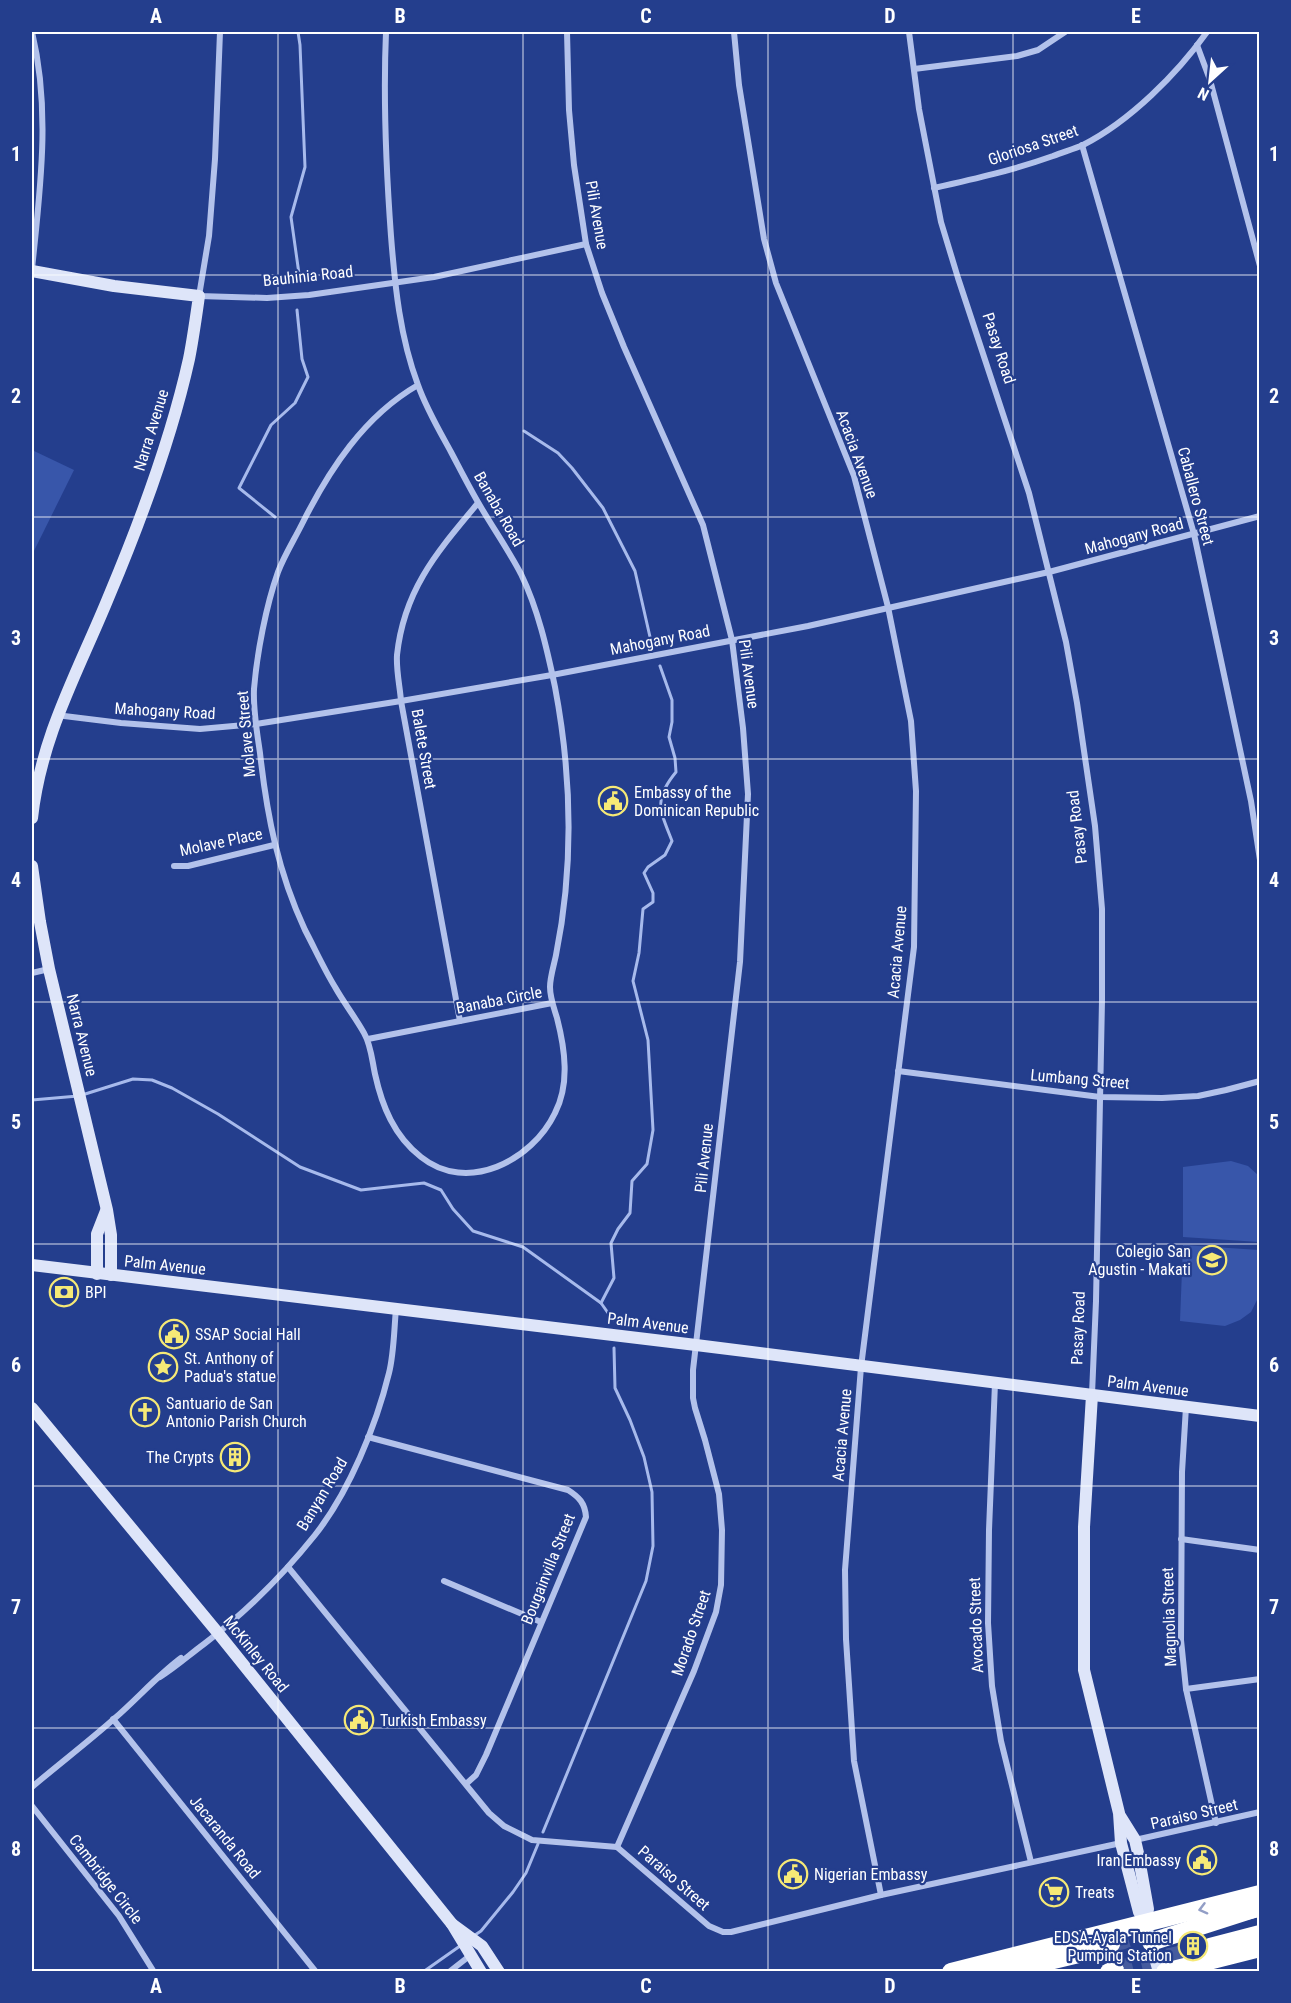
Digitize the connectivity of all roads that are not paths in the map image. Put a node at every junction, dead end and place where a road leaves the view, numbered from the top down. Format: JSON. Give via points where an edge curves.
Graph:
{"nodes":[{"id":1,"x":32,"y":32,"type":"edge"},
{"id":2,"x":220,"y":32,"type":"edge"},
{"id":3,"x":386,"y":32,"type":"edge"},
{"id":4,"x":567,"y":32,"type":"edge"},
{"id":5,"x":734,"y":32,"type":"edge"},
{"id":6,"x":909,"y":32,"type":"edge"},
{"id":7,"x":1065,"y":32,"type":"edge"},
{"id":8,"x":1207,"y":32,"type":"edge"},
{"id":9,"x":1197,"y":45,"type":"junction"},
{"id":10,"x":914,"y":69,"type":"junction"},
{"id":11,"x":1082,"y":145,"type":"junction"},
{"id":12,"x":934,"y":188,"type":"junction"},
{"id":13,"x":586,"y":244,"type":"junction"},
{"id":14,"x":1260,"y":266,"type":"edge"},
{"id":15,"x":32,"y":270,"type":"edge"},
{"id":16,"x":395,"y":283,"type":"junction"},
{"id":17,"x":199,"y":297,"type":"junction"},
{"id":18,"x":418,"y":385,"type":"junction"},
{"id":19,"x":478,"y":503,"type":"junction"},
{"id":20,"x":1260,"y":516,"type":"edge"},
{"id":21,"x":1194,"y":534,"type":"junction"},
{"id":22,"x":1049,"y":572,"type":"junction"},
{"id":23,"x":888,"y":607,"type":"junction"},
{"id":24,"x":732,"y":640,"type":"junction"},
{"id":25,"x":552,"y":675,"type":"junction"},
{"id":26,"x":401,"y":701,"type":"junction"},
{"id":27,"x":57,"y":715,"type":"junction"},
{"id":28,"x":256,"y":724,"type":"junction"},
{"id":29,"x":32,"y":818,"type":"edge"},
{"id":30,"x":274,"y":845,"type":"junction"},
{"id":31,"x":1260,"y":860,"type":"edge"},
{"id":32,"x":32,"y":866,"type":"edge"},
{"id":33,"x":174,"y":866,"type":"dead end"},
{"id":34,"x":50,"y":969,"type":"junction"},
{"id":35,"x":32,"y":974,"type":"edge"},
{"id":36,"x":552,"y":1003,"type":"junction"},
{"id":37,"x":460,"y":1021,"type":"junction"},
{"id":38,"x":368,"y":1039,"type":"junction"},
{"id":39,"x":898,"y":1071,"type":"junction"},
{"id":40,"x":1260,"y":1081,"type":"edge"},
{"id":41,"x":1100,"y":1097,"type":"junction"},
{"id":42,"x":107,"y":1210,"type":"junction"},
{"id":43,"x":32,"y":1265,"type":"edge"},
{"id":44,"x":97,"y":1274,"type":"junction"},
{"id":45,"x":111,"y":1275,"type":"junction"},
{"id":46,"x":396,"y":1309,"type":"junction"},
{"id":47,"x":696,"y":1345,"type":"junction"},
{"id":48,"x":861,"y":1367,"type":"junction"},
{"id":49,"x":995,"y":1383,"type":"junction"},
{"id":50,"x":1092,"y":1395,"type":"junction"},
{"id":51,"x":1186,"y":1407,"type":"junction"},
{"id":52,"x":32,"y":1408,"type":"edge"},
{"id":53,"x":1260,"y":1416,"type":"edge"},
{"id":54,"x":368,"y":1437,"type":"junction"},
{"id":55,"x":1181,"y":1539,"type":"junction"},
{"id":56,"x":1260,"y":1550,"type":"edge"},
{"id":57,"x":288,"y":1566,"type":"junction"},
{"id":58,"x":444,"y":1581,"type":"dead end"},
{"id":59,"x":541,"y":1622,"type":"junction"},
{"id":60,"x":218,"y":1633,"type":"junction"},
{"id":61,"x":1260,"y":1679,"type":"edge"},
{"id":62,"x":1186,"y":1689,"type":"junction"},
{"id":63,"x":113,"y":1719,"type":"junction"},
{"id":64,"x":466,"y":1784,"type":"junction"},
{"id":65,"x":32,"y":1787,"type":"edge"},
{"id":66,"x":32,"y":1806,"type":"edge"},
{"id":67,"x":1260,"y":1812,"type":"edge"},
{"id":68,"x":1119,"y":1813,"type":"junction"},
{"id":69,"x":1216,"y":1823,"type":"junction"},
{"id":70,"x":1135,"y":1840,"type":"junction"},
{"id":71,"x":1121,"y":1843,"type":"junction"},
{"id":72,"x":617,"y":1847,"type":"junction"},
{"id":73,"x":1031,"y":1862,"type":"junction"},
{"id":74,"x":1260,"y":1894,"type":"edge"},
{"id":75,"x":881,"y":1895,"type":"junction"},
{"id":76,"x":1260,"y":1907,"type":"edge"},
{"id":77,"x":1145,"y":1923,"type":"junction"},
{"id":78,"x":452,"y":1924,"type":"junction"},
{"id":79,"x":1151,"y":1942,"type":"junction"},
{"id":80,"x":1257,"y":1942,"type":"edge"},
{"id":81,"x":1111,"y":1944,"type":"tunnel mouth"},
{"id":82,"x":482,"y":1946,"type":"junction"},
{"id":83,"x":1200,"y":1950,"type":"tunnel mouth"},
{"id":84,"x":471,"y":1955,"type":"junction"},
{"id":85,"x":154,"y":1971,"type":"edge"},
{"id":86,"x":316,"y":1971,"type":"edge"},
{"id":87,"x":449,"y":1971,"type":"edge"},
{"id":88,"x":481,"y":1971,"type":"edge"},
{"id":89,"x":499,"y":1971,"type":"edge"},
{"id":90,"x":951,"y":1971,"type":"edge"},
{"id":91,"x":1003,"y":1971,"type":"edge"},
{"id":92,"x":1159,"y":1971,"type":"edge"},
{"id":93,"x":1165,"y":1971,"type":"edge"}],
"edges":[{"from":1,"to":15,"type":"street","via":[[40,75],[43,133]]},
{"from":2,"to":17,"type":"street","name":"Narra Avenue","via":[[215,159]]},
{"from":3,"to":16,"type":"street","name":"Banaba Road","via":[[386,147]]},
{"from":4,"to":13,"type":"street","name":"Pili Avenue","via":[[569,110]]},
{"from":5,"to":23,"type":"street","name":"Acacia Avenue","via":[[764,239],[776,283],[854,476]]},
{"from":6,"to":10,"type":"street","name":"Pasay Road"},
{"from":7,"to":10,"type":"street","via":[[1038,50],[1017,56]]},
{"from":8,"to":9,"type":"street","name":"Gloriosa Street"},
{"from":9,"to":11,"type":"street","name":"Gloriosa Street","via":[[1159,87],[1108,130]]},
{"from":9,"to":14,"type":"street"},
{"from":10,"to":12,"type":"street","name":"Pasay Road"},
{"from":11,"to":12,"type":"street","name":"Gloriosa Street","via":[[1035,162]]},
{"from":11,"to":21,"type":"street","name":"Caballero Street"},
{"from":12,"to":22,"type":"street","name":"Pasay Road","via":[[958,278],[1025,478]]},
{"from":13,"to":16,"type":"street","name":"Bauhinia Road"},
{"from":13,"to":24,"type":"street","name":"Pili Avenue","via":[[624,347],[703,525]]},
{"from":15,"to":17,"type":"street","name":"Bauhinia Road"},
{"from":16,"to":17,"type":"street","name":"Bauhinia Road","via":[[309,295]]},
{"from":16,"to":18,"type":"street","name":"Banaba Road","via":[[408,356]]},
{"from":17,"to":27,"type":"street","name":"Narra Avenue","via":[[176,411],[154,478],[110,596]]},
{"from":18,"to":19,"type":"street","name":"Banaba Road"},
{"from":18,"to":28,"type":"street","name":"Molave Street","via":[[372,421],[329,473],[279,570],[257,660],[253,695]]},
{"from":19,"to":25,"type":"street","name":"Banaba Road","via":[[524,580],[547,645]]},
{"from":19,"to":26,"type":"street","name":"Balete Street","via":[[437,552],[411,598],[397,657]]},
{"from":20,"to":21,"type":"street","name":"Mahogany Road"},
{"from":21,"to":22,"type":"street","name":"Mahogany Road"},
{"from":21,"to":31,"type":"street","name":"Caballero Street"},
{"from":22,"to":23,"type":"street","name":"Mahogany Road"},
{"from":22,"to":41,"type":"street","name":"Pasay Road","via":[[1074,682],[1095,826],[1102,909]]},
{"from":23,"to":24,"type":"street","name":"Mahogany Road"},
{"from":23,"to":39,"type":"street","name":"Acacia Avenue","via":[[911,721],[916,790],[914,947]]},
{"from":24,"to":25,"type":"street","name":"Mahogany Road"},
{"from":24,"to":47,"type":"street","name":"Pili Avenue","via":[[748,794],[740,962]]},
{"from":25,"to":26,"type":"street","name":"Mahogany Road"},
{"from":25,"to":36,"type":"street","name":"Banaba Road","via":[[568,768],[569,822],[569,864],[550,986]]},
{"from":26,"to":28,"type":"street","name":"Mahogany Road"},
{"from":26,"to":37,"type":"street","name":"Balete Street"},
{"from":27,"to":28,"type":"street","name":"Mahogany Road","via":[[200,729]]},
{"from":27,"to":29,"type":"street","name":"Narra Avenue","via":[[41,762]]},
{"from":28,"to":30,"type":"street","name":"Molave Street"},
{"from":30,"to":33,"type":"street","name":"Molave Place"},
{"from":30,"to":38,"type":"street","name":"Molave Street","via":[[304,926],[334,986]]},
{"from":32,"to":34,"type":"street","name":"Narra Avenue"},
{"from":34,"to":35,"type":"street"},
{"from":34,"to":42,"type":"street","name":"Narra Avenue"},
{"from":36,"to":37,"type":"street","name":"Banaba Circle"},
{"from":36,"to":38,"type":"street","name":"Banaba Circle","via":[[563,1047],[565,1075],[556,1112],[527,1149],[511,1161],[476,1173],[438,1168],[400,1137],[379,1094]]},
{"from":37,"to":38,"type":"street","name":"Banaba Circle"},
{"from":39,"to":41,"type":"street","name":"Lumbang Street"},
{"from":39,"to":48,"type":"street","name":"Acacia Avenue"},
{"from":40,"to":41,"type":"street","name":"Lumbang Street","via":[[1198,1096]]},
{"from":41,"to":50,"type":"street","name":"Pasay Road"},
{"from":42,"to":44,"type":"street","via":[[97,1234]]},
{"from":42,"to":45,"type":"street","name":"Narra Avenue"},
{"from":43,"to":44,"type":"street","name":"Palm Avenue"},
{"from":44,"to":45,"type":"street","name":"Palm Avenue"},
{"from":45,"to":46,"type":"street","name":"Palm Avenue"},
{"from":46,"to":47,"type":"street","name":"Palm Avenue"},
{"from":46,"to":54,"type":"street","name":"Banyan Road","via":[[390,1371]]},
{"from":47,"to":48,"type":"street","name":"Palm Avenue"},
{"from":47,"to":72,"type":"street","name":"Morado Street","via":[[693,1398],[719,1494],[723,1530],[721,1585],[716,1611],[694,1671]]},
{"from":48,"to":49,"type":"street","name":"Palm Avenue"},
{"from":48,"to":75,"type":"street","name":"Acacia Avenue","via":[[845,1570],[846,1639],[854,1761]]},
{"from":49,"to":50,"type":"street","name":"Palm Avenue"},
{"from":49,"to":73,"type":"street","name":"Avocado Street","via":[[988,1616],[992,1686],[1001,1741]]},
{"from":50,"to":51,"type":"street","name":"Palm Avenue"},
{"from":50,"to":68,"type":"street","name":"Pasay Road","via":[[1084,1527],[1087,1678]]},
{"from":51,"to":53,"type":"street","name":"Palm Avenue"},
{"from":51,"to":55,"type":"street","name":"Magnolia Street"},
{"from":52,"to":60,"type":"street","name":"McKinley Road"},
{"from":54,"to":57,"type":"street","name":"Banyan Road","via":[[322,1523]]},
{"from":54,"to":59,"type":"street","name":"Bougainvilla Street","via":[[568,1490],[580,1499],[586,1516]]},
{"from":55,"to":56,"type":"street"},
{"from":55,"to":62,"type":"street","name":"Magnolia Street","via":[[1181,1641]]},
{"from":57,"to":60,"type":"street","name":"Banyan Road","via":[[236,1620]]},
{"from":57,"to":64,"type":"street","name":"Paraiso Street"},
{"from":58,"to":59,"type":"street"},
{"from":59,"to":64,"type":"street","name":"Bougainvilla Street","via":[[486,1755],[476,1775]]},
{"from":60,"to":63,"type":"street","name":"Banyan Road","via":[[168,1667]]},
{"from":60,"to":78,"type":"street","name":"McKinley Road"},
{"from":61,"to":62,"type":"street"},
{"from":62,"to":69,"type":"street","name":"Magnolia Street"},
{"from":63,"to":65,"type":"street","name":"Banyan Road"},
{"from":63,"to":86,"type":"street","name":"Jacaranda Road"},
{"from":64,"to":72,"type":"street","name":"Paraiso Street","via":[[496,1820],[522,1836]]},
{"from":66,"to":85,"type":"street","name":"Cambridge Circle","via":[[119,1916]]},
{"from":67,"to":69,"type":"street","name":"Paraiso Street"},
{"from":68,"to":70,"type":"street","name":"Pasay Road"},
{"from":68,"to":71,"type":"street","name":"Pasay Road"},
{"from":69,"to":70,"type":"street","name":"Paraiso Street"},
{"from":70,"to":77,"type":"street","name":"Pasay Road","via":[[1148,1909]]},
{"from":71,"to":73,"type":"street","name":"Paraiso Street"},
{"from":71,"to":77,"type":"street","name":"Pasay Road"},
{"from":72,"to":75,"type":"street","name":"Paraiso Street","via":[[709,1926],[723,1932]]},
{"from":73,"to":75,"type":"street","name":"Paraiso Street"},
{"from":74,"to":77,"type":"highway","one_way":true},
{"from":76,"to":79,"type":"highway"},
{"from":77,"to":79,"type":"street"},
{"from":77,"to":90,"type":"highway"},
{"from":78,"to":82,"type":"street","name":"McKinley Road"},
{"from":78,"to":84,"type":"street","name":"McKinley Road"},
{"from":79,"to":92,"type":"street"},
{"from":80,"to":83,"type":"highway"},
{"from":80,"to":93,"type":"highway"},
{"from":81,"to":91,"type":"highway"},
{"from":82,"to":84,"type":"street"},
{"from":82,"to":89,"type":"street","name":"McKinley Road"},
{"from":84,"to":87,"type":"street"},
{"from":84,"to":88,"type":"street","name":"McKinley Road"}]}
